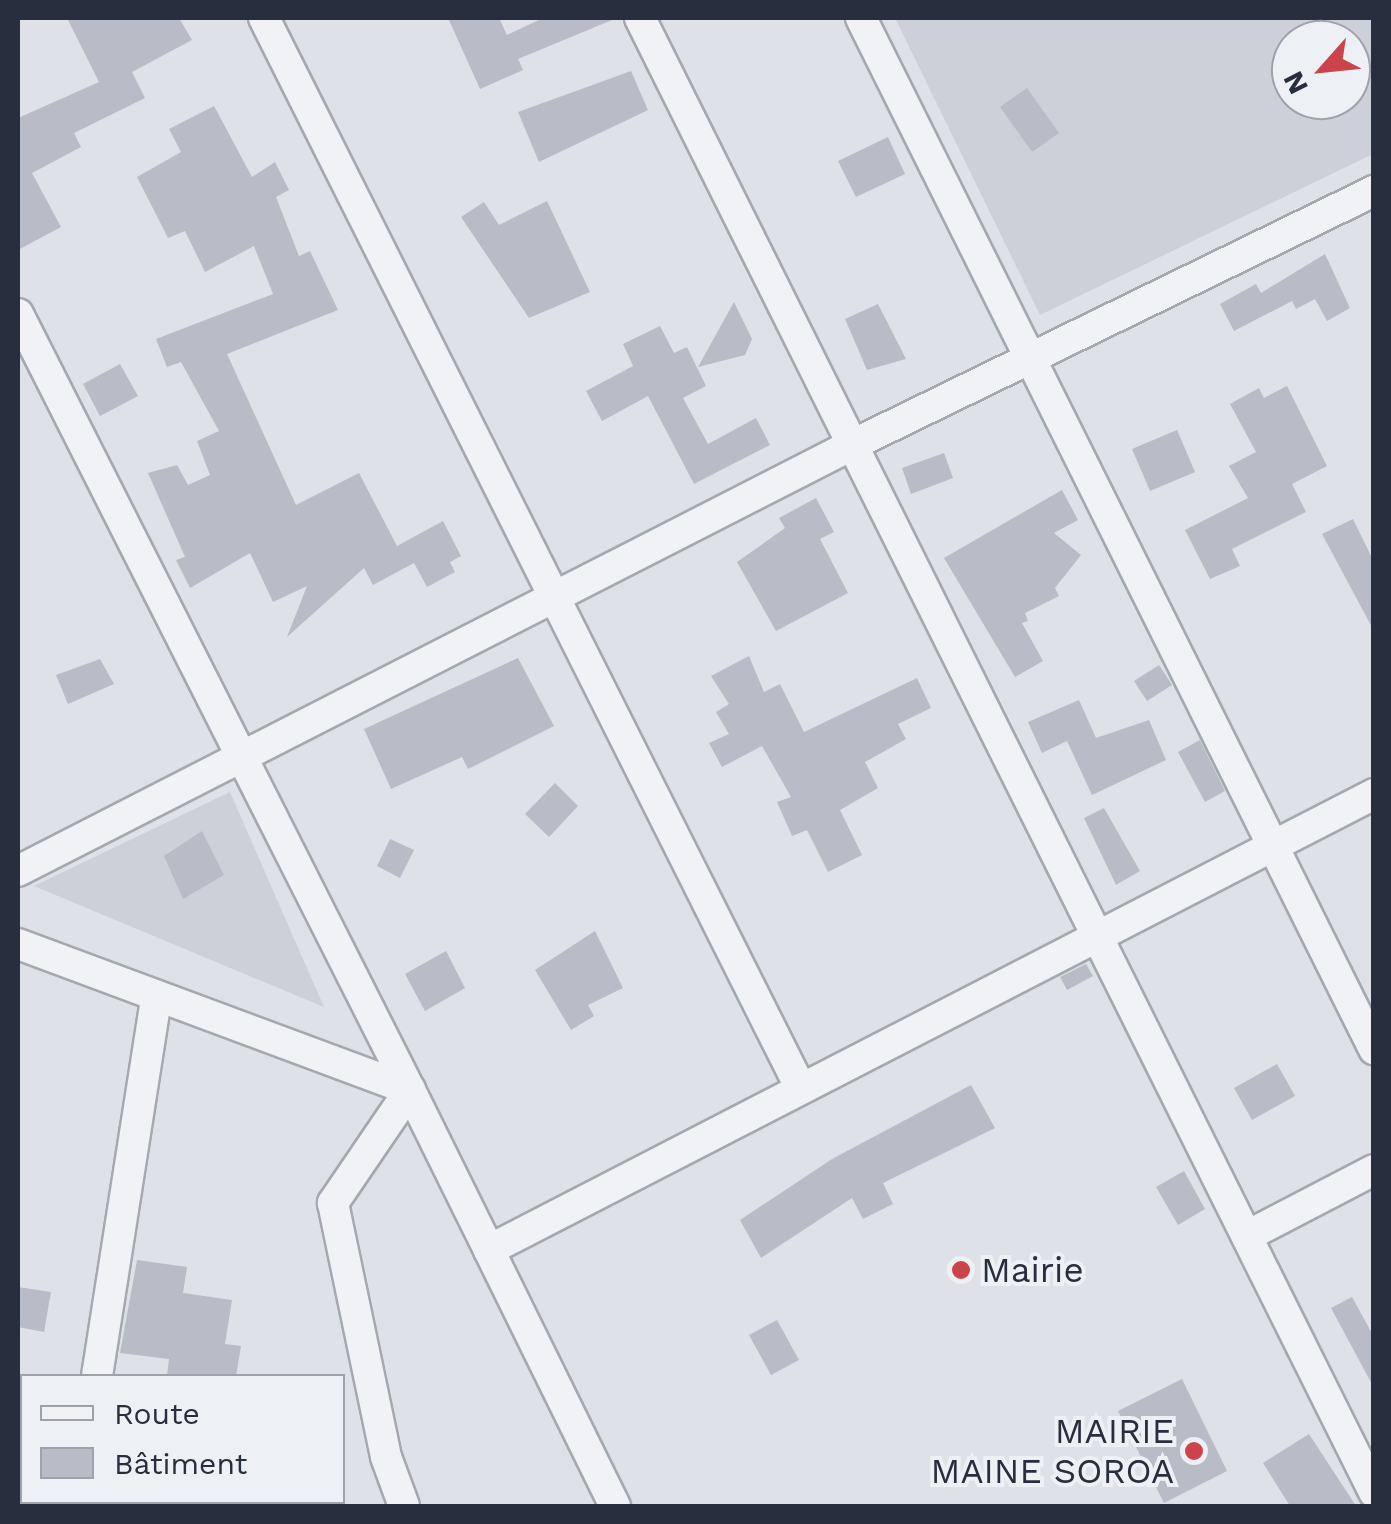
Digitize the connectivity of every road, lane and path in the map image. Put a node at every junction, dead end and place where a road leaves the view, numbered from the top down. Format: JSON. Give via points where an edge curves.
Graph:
{"nodes":[{"id":1,"x":264,"y":18,"type":"edge"},
{"id":2,"x":640,"y":18,"type":"edge"},
{"id":3,"x":861,"y":18,"type":"edge"},
{"id":4,"x":1374,"y":191,"type":"edge"},
{"id":5,"x":18,"y":314,"type":"edge"},
{"id":6,"x":1030,"y":358,"type":"junction"},
{"id":7,"x":852,"y":445,"type":"junction"},
{"id":8,"x":552,"y":599,"type":"junction"},
{"id":9,"x":244,"y":756,"type":"junction"},
{"id":10,"x":1374,"y":794,"type":"edge"},
{"id":11,"x":1273,"y":846,"type":"junction"},
{"id":12,"x":18,"y":871,"type":"edge"},
{"id":13,"x":1097,"y":936,"type":"junction"},
{"id":14,"x":18,"y":944,"type":"edge"},
{"id":15,"x":156,"y":998,"type":"junction"},
{"id":16,"x":1374,"y":1048,"type":"edge"},
{"id":17,"x":799,"y":1085,"type":"junction"},
{"id":18,"x":410,"y":1090,"type":"junction"},
{"id":19,"x":1374,"y":1170,"type":"edge"},
{"id":20,"x":1246,"y":1236,"type":"junction"},
{"id":21,"x":489,"y":1250,"type":"junction"},
{"id":22,"x":97,"y":1374,"type":"edge"},
{"id":23,"x":1374,"y":1492,"type":"edge"},
{"id":24,"x":404,"y":1506,"type":"edge"},
{"id":25,"x":615,"y":1506,"type":"edge"}],
"edges":[{"from":1,"to":8,"type":"street"},
{"from":2,"to":7,"type":"street"},
{"from":3,"to":6,"type":"street"},
{"from":4,"to":6,"type":"street"},
{"from":5,"to":9,"type":"street"},
{"from":6,"to":7,"type":"street"},
{"from":6,"to":11,"type":"street"},
{"from":7,"to":8,"type":"street"},
{"from":7,"to":13,"type":"street"},
{"from":8,"to":9,"type":"street"},
{"from":8,"to":17,"type":"street"},
{"from":9,"to":12,"type":"street"},
{"from":9,"to":18,"type":"street"},
{"from":10,"to":11,"type":"street"},
{"from":11,"to":13,"type":"street"},
{"from":11,"to":16,"type":"street"},
{"from":13,"to":17,"type":"street"},
{"from":13,"to":20,"type":"street"},
{"from":14,"to":15,"type":"street"},
{"from":15,"to":18,"type":"street"},
{"from":15,"to":22,"type":"street"},
{"from":17,"to":21,"type":"street"},
{"from":18,"to":21,"type":"street"},
{"from":18,"to":24,"type":"street","via":[[333,1203],[386,1457]]},
{"from":19,"to":20,"type":"street"},
{"from":20,"to":23,"type":"street"},
{"from":21,"to":25,"type":"street"}]}
